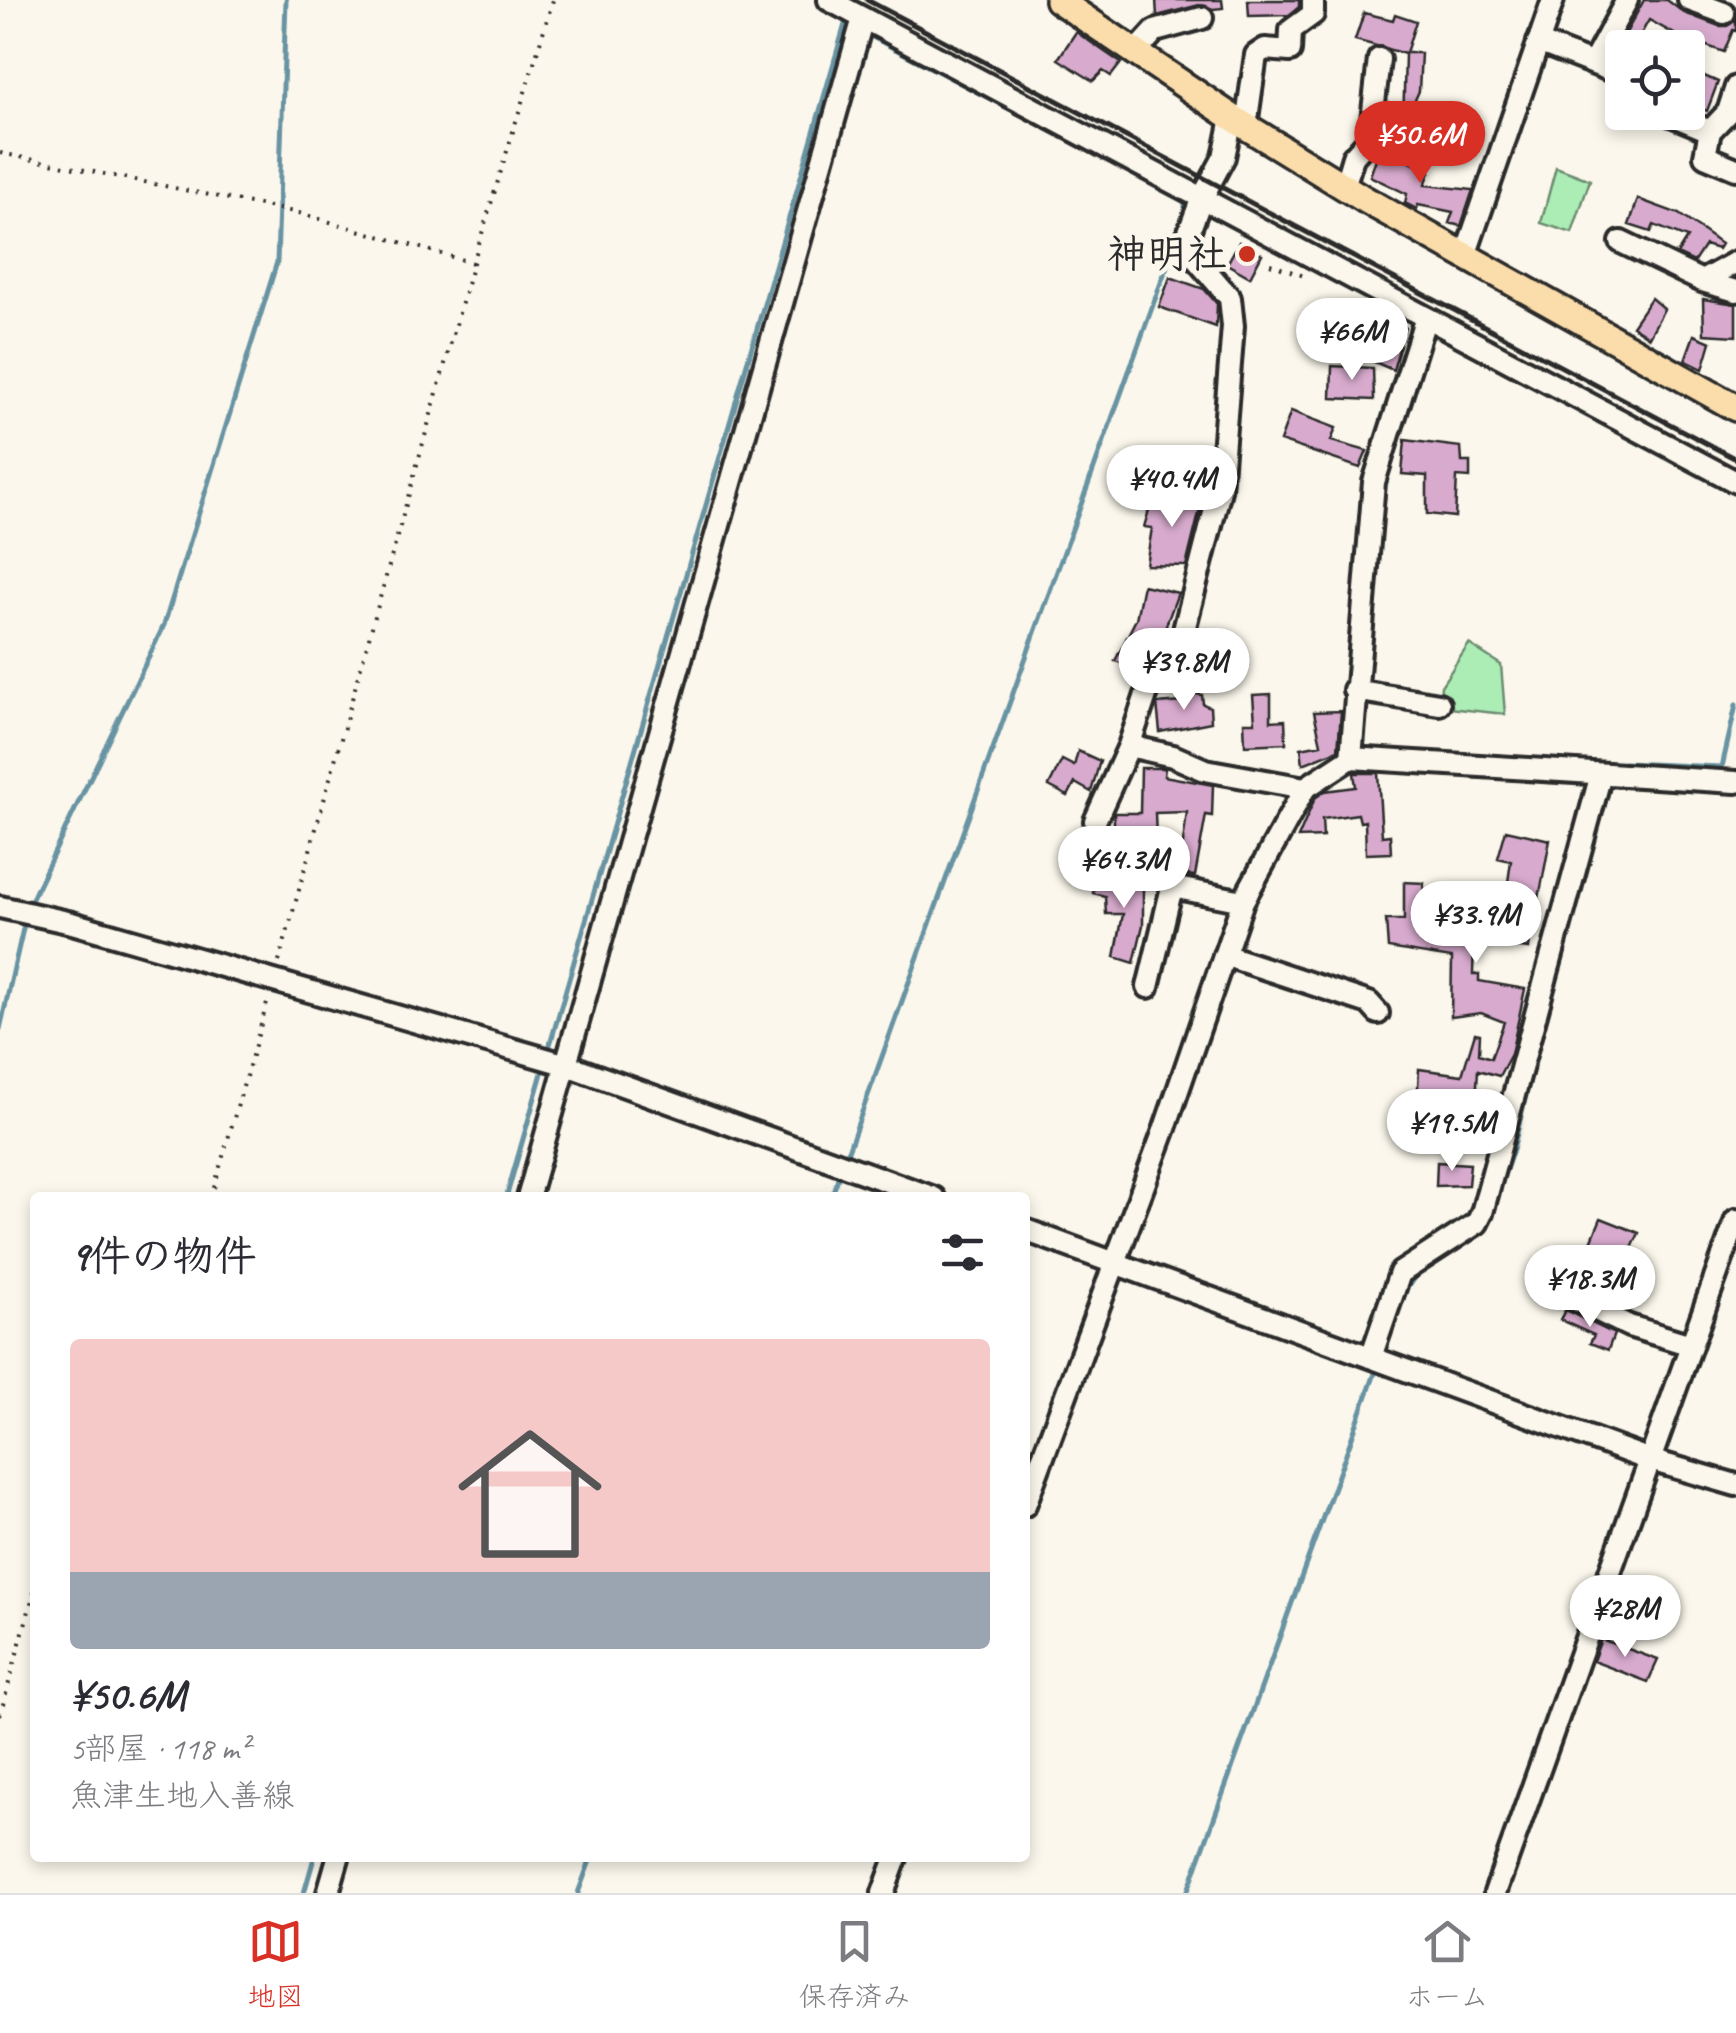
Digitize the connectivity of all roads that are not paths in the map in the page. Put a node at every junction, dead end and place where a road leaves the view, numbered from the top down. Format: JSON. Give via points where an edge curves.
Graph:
{"nodes":[{"id":1,"x":829,"y":0,"type":"edge"},
{"id":2,"x":1058,"y":0,"type":"edge"},
{"id":3,"x":1313,"y":0,"type":"edge"},
{"id":4,"x":1552,"y":0,"type":"edge"},
{"id":5,"x":1626,"y":0,"type":"edge"},
{"id":6,"x":1688,"y":0,"type":"edge"},
{"id":7,"x":1088,"y":9,"type":"edge"},
{"id":8,"x":1724,"y":13,"type":"dead end"},
{"id":9,"x":863,"y":18,"type":"junction"},
{"id":10,"x":1202,"y":18,"type":"dead end"},
{"id":11,"x":1538,"y":42,"type":"junction"},
{"id":12,"x":1136,"y":53,"type":"junction"},
{"id":13,"x":1379,"y":59,"type":"dead end"},
{"id":14,"x":1593,"y":63,"type":"junction"},
{"id":15,"x":1605,"y":68,"type":"edge"},
{"id":16,"x":1736,"y":86,"type":"edge"},
{"id":17,"x":1239,"y":122,"type":"junction"},
{"id":18,"x":1705,"y":129,"type":"edge"},
{"id":19,"x":1710,"y":131,"type":"junction"},
{"id":20,"x":1736,"y":169,"type":"edge"},
{"id":21,"x":1344,"y":187,"type":"junction"},
{"id":22,"x":1201,"y":200,"type":"junction"},
{"id":23,"x":1621,"y":242,"type":"dead end"},
{"id":24,"x":1465,"y":256,"type":"junction"},
{"id":25,"x":1736,"y":262,"type":"edge"},
{"id":26,"x":1702,"y":282,"type":"junction"},
{"id":27,"x":1736,"y":291,"type":"edge"},
{"id":28,"x":1425,"y":320,"type":"junction"},
{"id":29,"x":1735,"y":404,"type":"edge"},
{"id":30,"x":1736,"y":482,"type":"edge"},
{"id":31,"x":1354,"y":690,"type":"junction"},
{"id":32,"x":1439,"y":704,"type":"dead end"},
{"id":33,"x":1129,"y":746,"type":"junction"},
{"id":34,"x":1350,"y":758,"type":"junction"},
{"id":35,"x":1601,"y":774,"type":"junction"},
{"id":36,"x":1736,"y":782,"type":"edge"},
{"id":37,"x":1305,"y":788,"type":"junction"},
{"id":38,"x":1095,"y":821,"type":"dead end"},
{"id":39,"x":1243,"y":901,"type":"junction"},
{"id":40,"x":0,"y":908,"type":"edge"},
{"id":41,"x":1224,"y":955,"type":"junction"},
{"id":42,"x":1148,"y":986,"type":"dead end"},
{"id":43,"x":1378,"y":1014,"type":"dead end"},
{"id":44,"x":567,"y":1065,"type":"junction"},
{"id":45,"x":530,"y":1192,"type":"edge"},
{"id":46,"x":917,"y":1192,"type":"edge"},
{"id":47,"x":1736,"y":1220,"type":"edge"},
{"id":48,"x":1030,"y":1232,"type":"edge"},
{"id":49,"x":1113,"y":1263,"type":"junction"},
{"id":50,"x":1565,"y":1295,"type":"dead end"},
{"id":51,"x":1691,"y":1345,"type":"junction"},
{"id":52,"x":1370,"y":1357,"type":"junction"},
{"id":53,"x":1650,"y":1460,"type":"junction"},
{"id":54,"x":1736,"y":1485,"type":"edge"},
{"id":55,"x":1030,"y":1490,"type":"edge"},
{"id":56,"x":337,"y":1862,"type":"edge"},
{"id":57,"x":895,"y":1862,"type":"edge"},
{"id":58,"x":328,"y":1893,"type":"edge"},
{"id":59,"x":883,"y":1893,"type":"edge"},
{"id":60,"x":1495,"y":1893,"type":"edge"}],
"edges":[{"from":1,"to":9,"type":"street"},
{"from":2,"to":7,"type":"main road"},
{"from":3,"to":17,"type":"street","via":[[1313,14],[1290,30],[1290,51],[1265,49],[1256,56]]},
{"from":4,"to":11,"type":"street"},
{"from":5,"to":14,"type":"street"},
{"from":6,"to":8,"type":"street"},
{"from":7,"to":12,"type":"main road"},
{"from":9,"to":22,"type":"street"},
{"from":9,"to":44,"type":"street"},
{"from":10,"to":12,"type":"street","via":[[1154,31]]},
{"from":11,"to":14,"type":"street"},
{"from":11,"to":24,"type":"street"},
{"from":12,"to":17,"type":"main road"},
{"from":13,"to":21,"type":"street","via":[[1370,138],[1354,157]]},
{"from":14,"to":15,"type":"street"},
{"from":16,"to":19,"type":"street","via":[[1728,112]]},
{"from":17,"to":21,"type":"main road"},
{"from":17,"to":22,"type":"street"},
{"from":18,"to":19,"type":"street"},
{"from":19,"to":20,"type":"street","via":[[1705,156]]},
{"from":21,"to":24,"type":"main road"},
{"from":22,"to":28,"type":"street","via":[[1337,267]]},
{"from":22,"to":33,"type":"street","via":[[1184,245],[1230,298],[1233,326],[1220,490],[1182,634],[1148,689]]},
{"from":23,"to":26,"type":"street"},
{"from":24,"to":29,"type":"main road"},
{"from":25,"to":26,"type":"street"},
{"from":26,"to":27,"type":"street"},
{"from":28,"to":30,"type":"street"},
{"from":28,"to":31,"type":"street","via":[[1374,482]]},
{"from":31,"to":32,"type":"street"},
{"from":31,"to":34,"type":"street"},
{"from":33,"to":37,"type":"street","via":[[1205,770]]},
{"from":33,"to":38,"type":"street"},
{"from":34,"to":35,"type":"street"},
{"from":34,"to":37,"type":"street"},
{"from":35,"to":36,"type":"street"},
{"from":35,"to":52,"type":"street","via":[[1482,1212],[1478,1222],[1400,1273]]},
{"from":37,"to":39,"type":"street"},
{"from":39,"to":41,"type":"street"},
{"from":39,"to":42,"type":"street","via":[[1172,887]]},
{"from":40,"to":44,"type":"street"},
{"from":41,"to":43,"type":"street","via":[[1369,1003]]},
{"from":41,"to":49,"type":"street"},
{"from":44,"to":45,"type":"street"},
{"from":44,"to":46,"type":"street"},
{"from":47,"to":51,"type":"street"},
{"from":48,"to":49,"type":"street"},
{"from":49,"to":52,"type":"street"},
{"from":49,"to":55,"type":"street"},
{"from":50,"to":51,"type":"street"},
{"from":51,"to":53,"type":"street"},
{"from":52,"to":53,"type":"street"},
{"from":53,"to":54,"type":"street"},
{"from":53,"to":60,"type":"street"},
{"from":56,"to":58,"type":"street"},
{"from":57,"to":59,"type":"street"}]}
